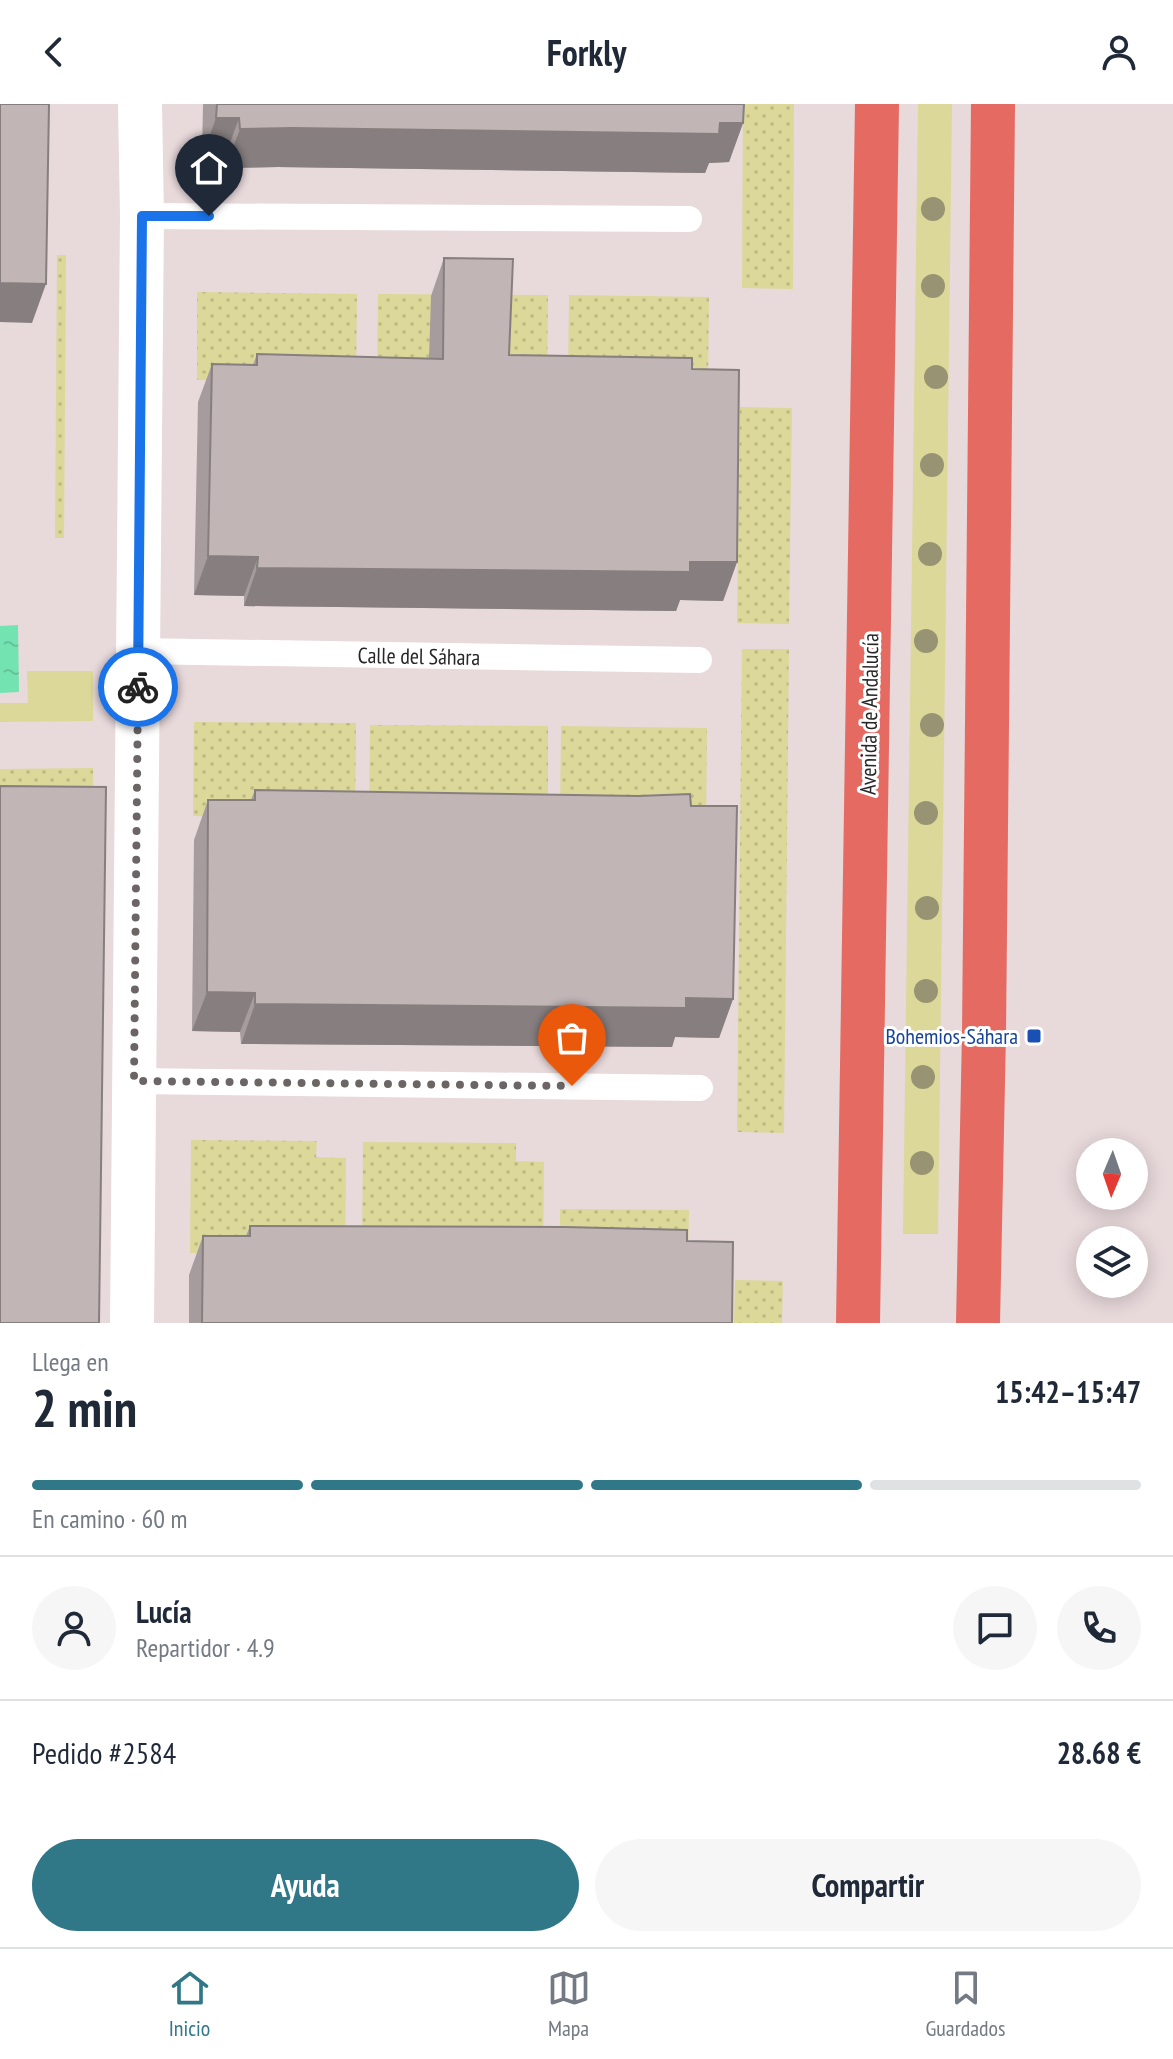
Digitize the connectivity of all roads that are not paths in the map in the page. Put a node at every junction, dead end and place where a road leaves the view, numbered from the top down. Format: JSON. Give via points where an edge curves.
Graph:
{"nodes":[{"id":1,"x":140,"y":104,"type":"edge"},
{"id":2,"x":877,"y":104,"type":"edge"},
{"id":3,"x":993,"y":104,"type":"edge"},
{"id":4,"x":142,"y":216,"type":"junction"},
{"id":5,"x":689,"y":219,"type":"dead end"},
{"id":6,"x":138,"y":651,"type":"junction"},
{"id":7,"x":699,"y":660,"type":"dead end"},
{"id":8,"x":134,"y":1081,"type":"junction"},
{"id":9,"x":700,"y":1088,"type":"dead end"},
{"id":10,"x":132,"y":1323,"type":"edge"},
{"id":11,"x":858,"y":1323,"type":"edge"},
{"id":12,"x":978,"y":1323,"type":"edge"}],
"edges":[{"from":1,"to":4,"type":"street"},
{"from":2,"to":11,"type":"main road","name":"Avenida de Andalucía"},
{"from":3,"to":12,"type":"main road"},
{"from":4,"to":5,"type":"lane"},
{"from":4,"to":6,"type":"street"},
{"from":6,"to":7,"type":"lane","name":"Calle del Sáhara"},
{"from":6,"to":8,"type":"street"},
{"from":8,"to":9,"type":"lane"},
{"from":8,"to":10,"type":"street"}]}
